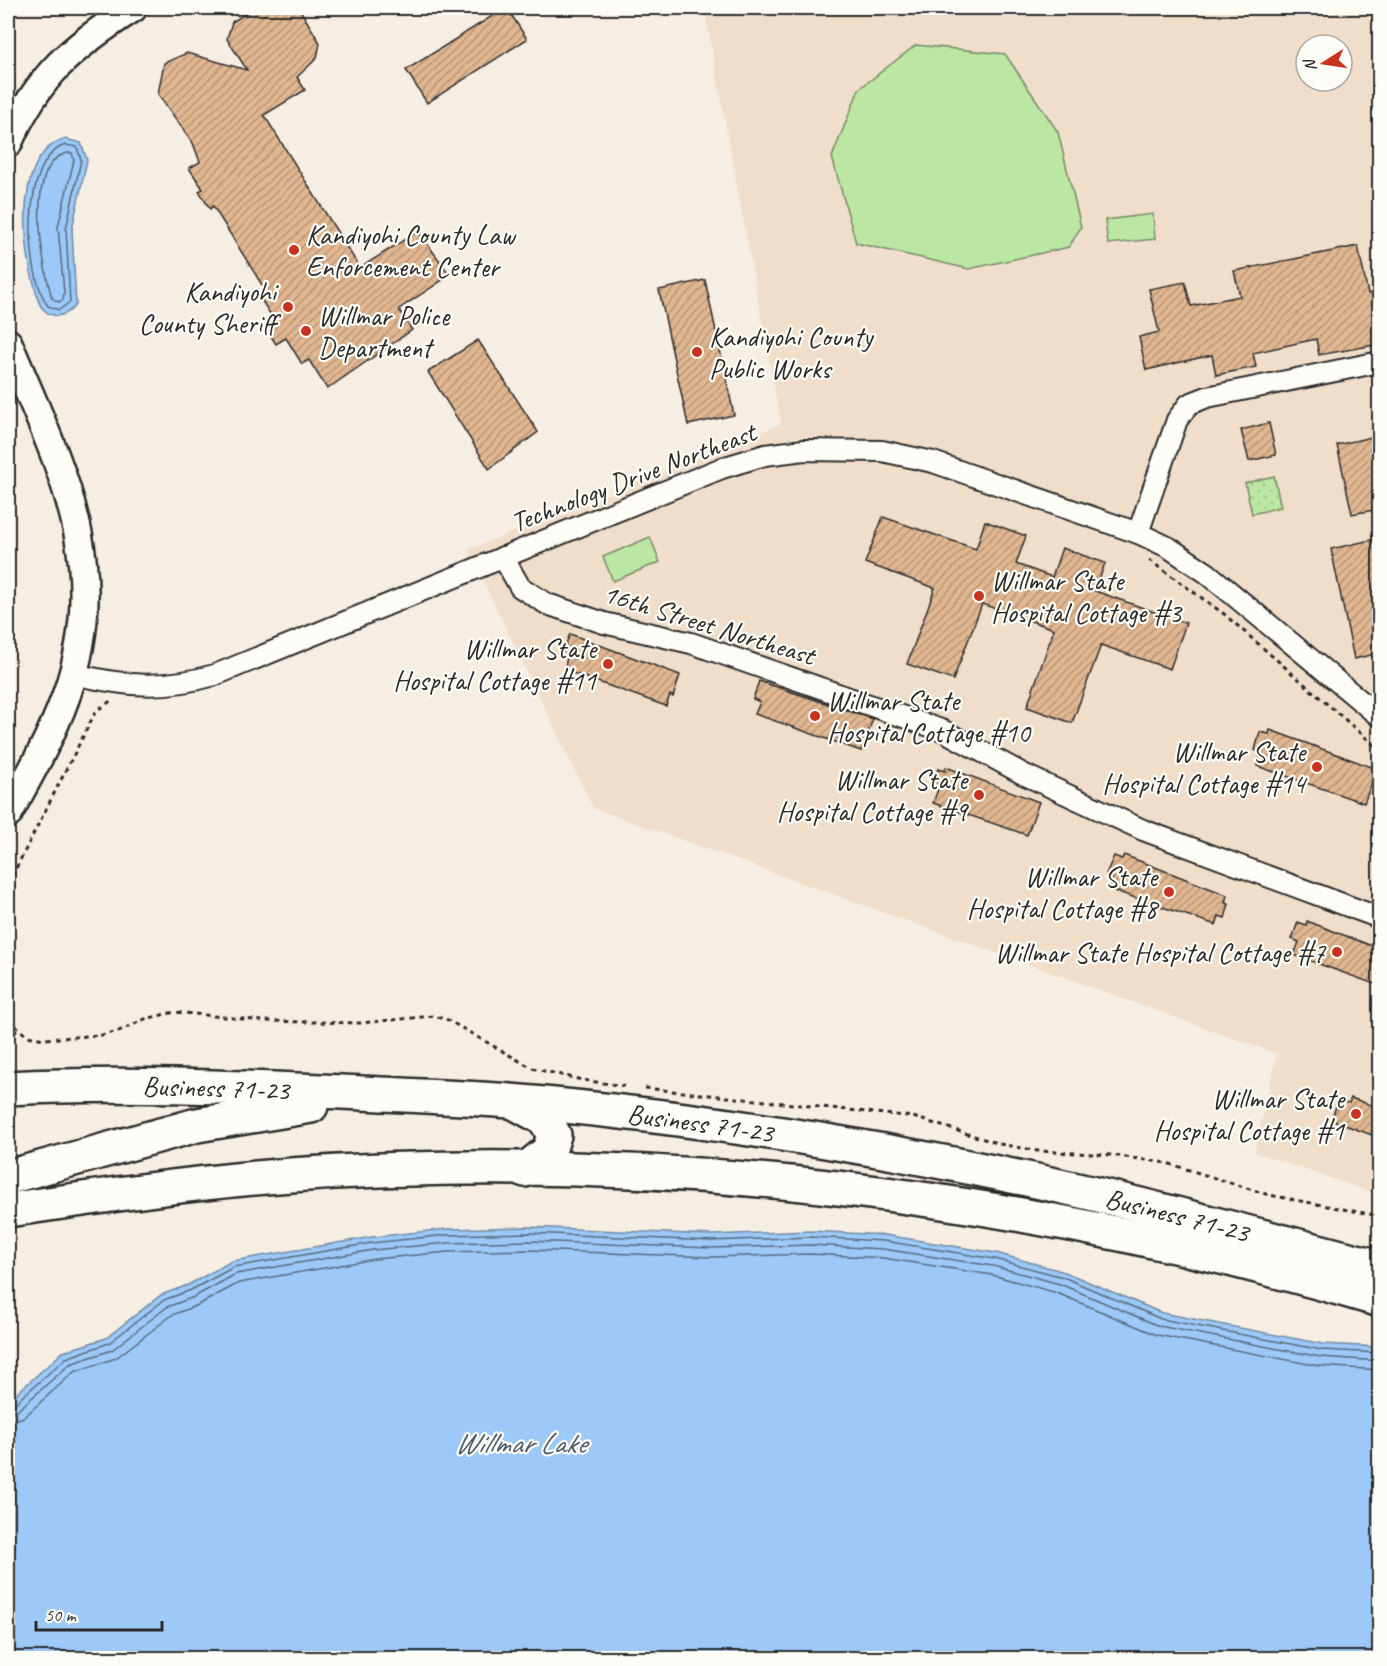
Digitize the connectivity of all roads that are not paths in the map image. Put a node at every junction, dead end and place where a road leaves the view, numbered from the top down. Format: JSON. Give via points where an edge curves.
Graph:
{"nodes":[{"id":1,"x":133,"y":8,"type":"edge"},
{"id":2,"x":8,"y":143,"type":"edge"},
{"id":3,"x":8,"y":343,"type":"edge"},
{"id":4,"x":1380,"y":362,"type":"edge"},
{"id":5,"x":1138,"y":533,"type":"junction"},
{"id":6,"x":503,"y":557,"type":"junction"},
{"id":7,"x":73,"y":674,"type":"junction"},
{"id":8,"x":1380,"y":717,"type":"edge"},
{"id":9,"x":8,"y":814,"type":"edge"},
{"id":10,"x":1380,"y":918,"type":"edge"},
{"id":11,"x":10,"y":1085,"type":"edge"},
{"id":12,"x":454,"y":1098,"type":"junction"},
{"id":13,"x":511,"y":1101,"type":"junction"},
{"id":14,"x":525,"y":1170,"type":"junction"},
{"id":15,"x":8,"y":1177,"type":"edge"},
{"id":16,"x":8,"y":1210,"type":"edge"},
{"id":17,"x":1380,"y":1267,"type":"edge"},
{"id":18,"x":1380,"y":1300,"type":"edge"}],
"edges":[{"from":1,"to":2,"type":"street","via":[[79,44],[57,64],[26,106]]},
{"from":3,"to":7,"type":"street","via":[[64,477],[77,524],[85,599]]},
{"from":4,"to":5,"type":"street","via":[[1207,396],[1189,404],[1173,428]]},
{"from":5,"to":6,"type":"street","name":"Technology Drive Northeast","via":[[924,459],[882,451],[830,448],[782,452],[743,461]]},
{"from":5,"to":8,"type":"street","name":"Technology Drive Northeast","via":[[1207,573]]},
{"from":6,"to":7,"type":"street","name":"Technology Drive Northeast","via":[[198,680],[135,686]]},
{"from":6,"to":10,"type":"street","name":"16th Street Northeast","via":[[520,587],[547,604],[604,623],[691,643],[944,731],[1023,774],[1143,830]]},
{"from":7,"to":9,"type":"street","via":[[43,749]]},
{"from":11,"to":12,"type":"highway","name":"Business 71-23","via":[[208,1087]]},
{"from":12,"to":13,"type":"highway","name":"Business 71-23"},
{"from":12,"to":15,"type":"highway","via":[[341,1103],[228,1118]]},
{"from":13,"to":14,"type":"highway","via":[[538,1113],[554,1135],[549,1151]]},
{"from":13,"to":17,"type":"highway","name":"Business 71-23","via":[[734,1129],[940,1162],[1149,1207]]},
{"from":14,"to":16,"type":"highway","name":"Business 71-23","via":[[364,1171],[287,1176],[152,1188]]},
{"from":14,"to":18,"type":"highway","name":"Business 71-23","via":[[761,1180],[951,1204],[1173,1246]]}]}
